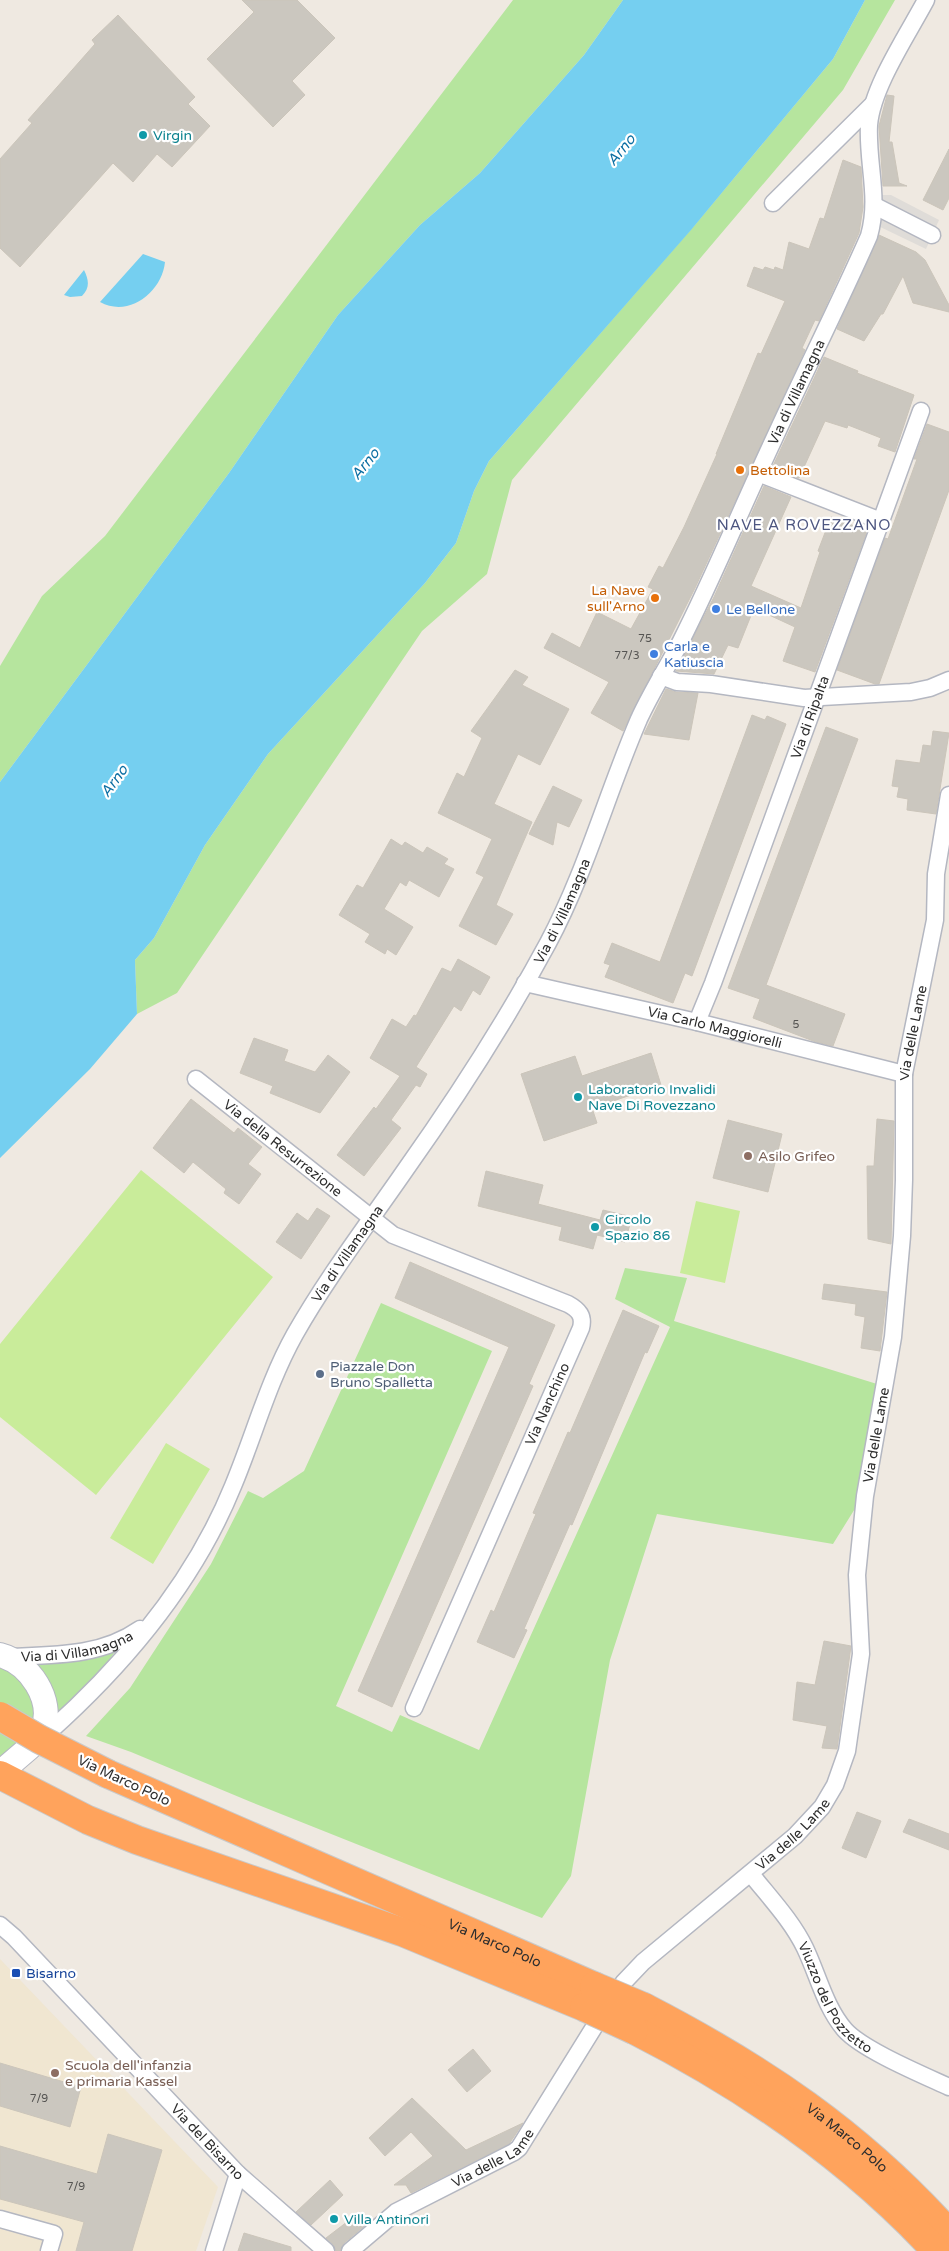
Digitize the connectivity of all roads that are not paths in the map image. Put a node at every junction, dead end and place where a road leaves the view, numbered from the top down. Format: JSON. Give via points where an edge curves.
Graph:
{"nodes":[{"id":1,"x":926,"y":0,"type":"edge"},
{"id":2,"x":874,"y":104,"type":"junction"},
{"id":3,"x":773,"y":203,"type":"dead end"},
{"id":4,"x":875,"y":206,"type":"junction"},
{"id":5,"x":932,"y":235,"type":"dead end"},
{"id":6,"x":921,"y":411,"type":"dead end"},
{"id":7,"x":758,"y":473,"type":"junction"},
{"id":8,"x":882,"y":521,"type":"junction"},
{"id":9,"x":661,"y":676,"type":"junction"},
{"id":10,"x":949,"y":680,"type":"edge"},
{"id":11,"x":817,"y":697,"type":"junction"},
{"id":12,"x":949,"y":795,"type":"edge"},
{"id":13,"x":525,"y":983,"type":"junction"},
{"id":14,"x":696,"y":1022,"type":"junction"},
{"id":15,"x":904,"y":1074,"type":"junction"},
{"id":16,"x":196,"y":1079,"type":"dead end"},
{"id":17,"x":371,"y":1216,"type":"junction"},
{"id":18,"x":183,"y":1581,"type":"junction"},
{"id":19,"x":3,"y":1656,"type":"edge"},
{"id":20,"x":414,"y":1708,"type":"dead end"},
{"id":21,"x":0,"y":1716,"type":"edge"},
{"id":22,"x":46,"y":1731,"type":"joint"},
{"id":23,"x":18,"y":1759,"type":"edge"},
{"id":24,"x":751,"y":1874,"type":"junction"},
{"id":25,"x":0,"y":1918,"type":"edge"},
{"id":26,"x":0,"y":1925,"type":"edge"},
{"id":27,"x":14,"y":1937,"type":"junction"},
{"id":28,"x":623,"y":1983,"type":"dead end"},
{"id":29,"x":591,"y":2006,"type":"junction"},
{"id":30,"x":639,"y":2018,"type":"junction"},
{"id":31,"x":949,"y":2087,"type":"edge"},
{"id":32,"x":238,"y":2174,"type":"junction"},
{"id":33,"x":0,"y":2219,"type":"edge"},
{"id":34,"x":949,"y":2233,"type":"edge"},
{"id":35,"x":49,"y":2251,"type":"edge"},
{"id":36,"x":214,"y":2251,"type":"edge"},
{"id":37,"x":326,"y":2251,"type":"edge"},
{"id":38,"x":350,"y":2251,"type":"edge"},
{"id":39,"x":936,"y":2251,"type":"edge"}],
"edges":[{"from":1,"to":2,"type":"street","name":"Via di Villamagna","via":[[883,80]]},
{"from":2,"to":3,"type":"street","name":"Via di Villamagna"},
{"from":2,"to":4,"type":"street","name":"Via di Villamagna","via":[[869,134]]},
{"from":4,"to":5,"type":"street"},
{"from":4,"to":7,"type":"street","name":"Via di Villamagna","via":[[869,236]]},
{"from":6,"to":8,"type":"street","name":"Via di Ripalta"},
{"from":7,"to":8,"type":"street"},
{"from":7,"to":9,"type":"street","name":"Via di Villamagna"},
{"from":8,"to":11,"type":"street","name":"Via di Ripalta"},
{"from":9,"to":11,"type":"street","via":[[678,682]]},
{"from":9,"to":13,"type":"street","name":"Via di Villamagna","via":[[639,719],[557,924]]},
{"from":10,"to":11,"type":"street","via":[[911,692]]},
{"from":11,"to":14,"type":"street","name":"Via di Ripalta"},
{"from":12,"to":15,"type":"street","name":"Via delle Lame","via":[[936,874],[935,920]]},
{"from":13,"to":14,"type":"street","name":"Via Carlo Maggiorelli"},
{"from":13,"to":17,"type":"street","name":"Via di Villamagna","via":[[427,1138]]},
{"from":14,"to":15,"type":"street","name":"Via Carlo Maggiorelli"},
{"from":15,"to":24,"type":"street","name":"Via delle Lame","via":[[900,1254],[893,1337],[865,1496],[857,1575],[861,1654],[847,1751],[835,1785],[822,1807],[795,1836]]},
{"from":16,"to":17,"type":"street","name":"Via della Resurrezione"},
{"from":17,"to":18,"type":"street","name":"Via di Villamagna","via":[[293,1338],[226,1502]]},
{"from":17,"to":20,"type":"street","name":"Via Nanchino","via":[[393,1235],[575,1308],[583,1321]]},
{"from":18,"to":19,"type":"street","name":"Via di Villamagna","via":[[144,1626],[115,1644],[78,1653]]},
{"from":18,"to":22,"type":"street","name":"Via di Villamagna","via":[[92,1693]]},
{"from":19,"to":22,"type":"street","via":[[26,1671],[38,1686],[46,1706]]},
{"from":21,"to":29,"type":"highway","name":"Via Marco Polo","bridge":true,"via":[[108,1774]]},
{"from":23,"to":29,"type":"highway","name":"Via Marco Polo","via":[[88,1820],[402,1932]]},
{"from":24,"to":28,"type":"street","name":"Via delle Lame","via":[[643,1962]]},
{"from":24,"to":31,"type":"street","name":"Viuzzo del Pozzetto","via":[[792,1925],[833,2014],[846,2032],[870,2048]]},
{"from":25,"to":27,"type":"street","name":"Via del Bisarno"},
{"from":26,"to":27,"type":"street","name":"Via del Bisarno"},
{"from":27,"to":32,"type":"street","name":"Via del Bisarno"},
{"from":29,"to":30,"type":"highway","name":"Via Marco Polo","bridge":true},
{"from":29,"to":38,"type":"street","name":"Via delle Lame","via":[[519,2148],[396,2212]]},
{"from":30,"to":34,"type":"highway","name":"Via Marco Polo","via":[[727,2052],[779,2084],[821,2114],[901,2183]]},
{"from":30,"to":39,"type":"highway","name":"Via Marco Polo","via":[[850,2168]]},
{"from":32,"to":36,"type":"street"},
{"from":32,"to":37,"type":"street","name":"Via del Bisarno"},
{"from":33,"to":35,"type":"street","via":[[54,2234]]}]}
